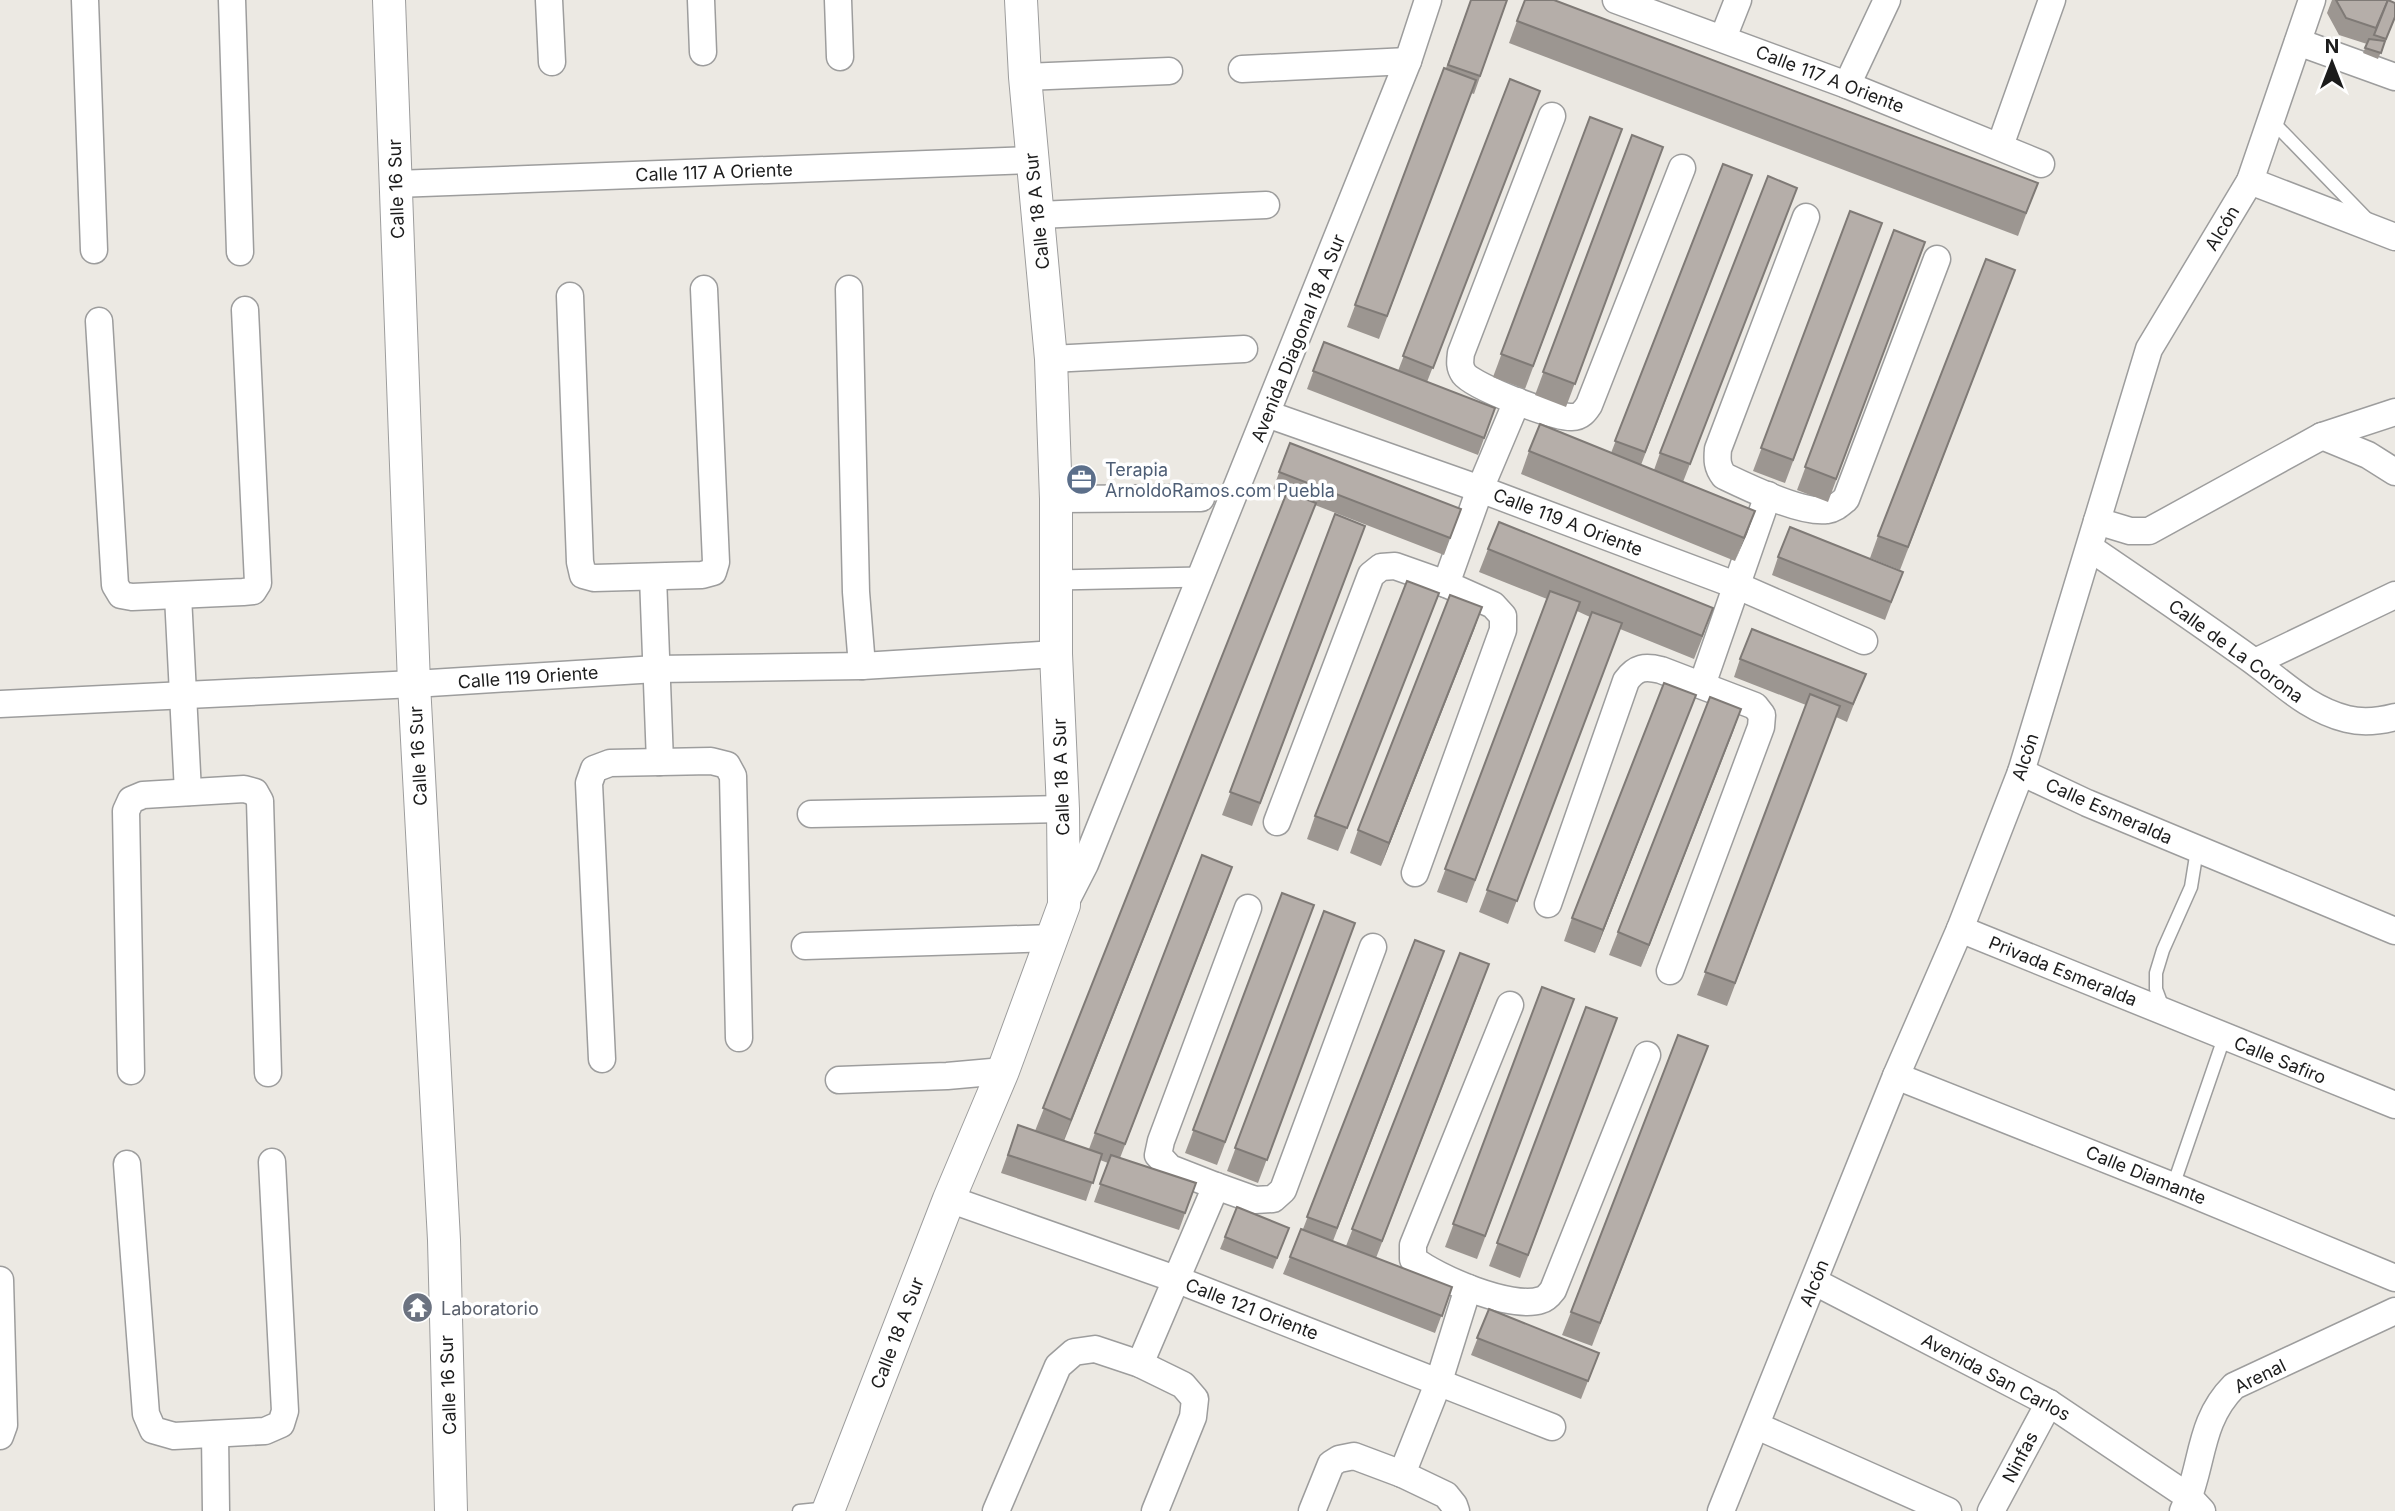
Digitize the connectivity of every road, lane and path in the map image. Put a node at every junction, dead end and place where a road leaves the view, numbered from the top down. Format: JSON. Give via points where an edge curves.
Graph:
{"nodes":[{"id":1,"x":85,"y":0,"type":"edge"},
{"id":2,"x":232,"y":0,"type":"edge"},
{"id":3,"x":388,"y":0,"type":"edge"},
{"id":4,"x":550,"y":0,"type":"edge"},
{"id":5,"x":701,"y":0,"type":"edge"},
{"id":6,"x":838,"y":0,"type":"edge"},
{"id":7,"x":1021,"y":0,"type":"edge"},
{"id":8,"x":1428,"y":0,"type":"edge"},
{"id":9,"x":1616,"y":0,"type":"edge"},
{"id":10,"x":1738,"y":0,"type":"edge"},
{"id":11,"x":1887,"y":0,"type":"edge"},
{"id":12,"x":2052,"y":0,"type":"edge"},
{"id":13,"x":2312,"y":0,"type":"edge"},
{"id":14,"x":1723,"y":38,"type":"junction"},
{"id":15,"x":2298,"y":42,"type":"junction"},
{"id":16,"x":703,"y":52,"type":"dead end"},
{"id":17,"x":840,"y":57,"type":"dead end"},
{"id":18,"x":1408,"y":61,"type":"junction"},
{"id":19,"x":552,"y":62,"type":"dead end"},
{"id":20,"x":1242,"y":69,"type":"dead end"},
{"id":21,"x":1169,"y":71,"type":"dead end"},
{"id":22,"x":1025,"y":77,"type":"junction"},
{"id":23,"x":2395,"y":77,"type":"edge"},
{"id":24,"x":1847,"y":85,"type":"junction"},
{"id":25,"x":1552,"y":116,"type":"dead end"},
{"id":26,"x":2271,"y":120,"type":"junction"},
{"id":27,"x":2000,"y":146,"type":"junction"},
{"id":28,"x":1032,"y":160,"type":"junction"},
{"id":29,"x":2041,"y":164,"type":"dead end"},
{"id":30,"x":1682,"y":168,"type":"dead end"},
{"id":31,"x":2250,"y":181,"type":"junction"},
{"id":32,"x":396,"y":184,"type":"junction"},
{"id":33,"x":1266,"y":205,"type":"dead end"},
{"id":34,"x":1038,"y":215,"type":"junction"},
{"id":35,"x":1806,"y":217,"type":"dead end"},
{"id":36,"x":2385,"y":232,"type":"edge"},
{"id":37,"x":94,"y":250,"type":"dead end"},
{"id":38,"x":240,"y":252,"type":"dead end"},
{"id":39,"x":1937,"y":259,"type":"dead end"},
{"id":40,"x":704,"y":289,"type":"dead end"},
{"id":41,"x":849,"y":289,"type":"dead end"},
{"id":42,"x":570,"y":296,"type":"dead end"},
{"id":43,"x":245,"y":310,"type":"dead end"},
{"id":44,"x":99,"y":321,"type":"dead end"},
{"id":45,"x":1244,"y":349,"type":"dead end"},
{"id":46,"x":1051,"y":359,"type":"junction"},
{"id":47,"x":1517,"y":401,"type":"junction"},
{"id":48,"x":2395,"y":412,"type":"edge"},
{"id":49,"x":1267,"y":414,"type":"junction"},
{"id":50,"x":2322,"y":436,"type":"junction"},
{"id":51,"x":2395,"y":471,"type":"edge"},
{"id":52,"x":1480,"y":489,"type":"junction"},
{"id":53,"x":1768,"y":495,"type":"junction"},
{"id":54,"x":1201,"y":498,"type":"dead end"},
{"id":55,"x":1056,"y":499,"type":"junction"},
{"id":56,"x":2097,"y":522,"type":"junction"},
{"id":57,"x":2090,"y":548,"type":"junction"},
{"id":58,"x":653,"y":577,"type":"junction"},
{"id":59,"x":1201,"y":577,"type":"junction"},
{"id":60,"x":1056,"y":580,"type":"junction"},
{"id":61,"x":1446,"y":584,"type":"junction"},
{"id":62,"x":1738,"y":586,"type":"junction"},
{"id":63,"x":2395,"y":595,"type":"edge"},
{"id":64,"x":178,"y":596,"type":"junction"},
{"id":65,"x":1864,"y":640,"type":"dead end"},
{"id":66,"x":1056,"y":654,"type":"junction"},
{"id":67,"x":2255,"y":662,"type":"junction"},
{"id":68,"x":862,"y":666,"type":"junction"},
{"id":69,"x":656,"y":669,"type":"junction"},
{"id":70,"x":414,"y":684,"type":"junction"},
{"id":71,"x":1702,"y":685,"type":"junction"},
{"id":72,"x":183,"y":697,"type":"junction"},
{"id":73,"x":0,"y":704,"type":"edge"},
{"id":74,"x":2395,"y":717,"type":"edge"},
{"id":75,"x":660,"y":762,"type":"junction"},
{"id":76,"x":2021,"y":772,"type":"junction"},
{"id":77,"x":187,"y":793,"type":"junction"},
{"id":78,"x":1063,"y":809,"type":"junction"},
{"id":79,"x":811,"y":814,"type":"dead end"},
{"id":80,"x":1277,"y":822,"type":"dead end"},
{"id":81,"x":2197,"y":850,"type":"junction"},
{"id":82,"x":1415,"y":873,"type":"dead end"},
{"id":83,"x":1548,"y":904,"type":"dead end"},
{"id":84,"x":1064,"y":905,"type":"junction"},
{"id":85,"x":1248,"y":908,"type":"dead end"},
{"id":86,"x":1960,"y":929,"type":"junction"},
{"id":87,"x":2395,"y":931,"type":"edge"},
{"id":88,"x":1053,"y":937,"type":"junction"},
{"id":89,"x":805,"y":946,"type":"dead end"},
{"id":90,"x":1373,"y":947,"type":"dead end"},
{"id":91,"x":1670,"y":971,"type":"dead end"},
{"id":92,"x":1510,"y":1004,"type":"dead end"},
{"id":93,"x":2165,"y":1013,"type":"junction"},
{"id":94,"x":739,"y":1038,"type":"dead end"},
{"id":95,"x":2224,"y":1038,"type":"junction"},
{"id":96,"x":1647,"y":1055,"type":"dead end"},
{"id":97,"x":602,"y":1059,"type":"dead end"},
{"id":98,"x":131,"y":1071,"type":"dead end"},
{"id":99,"x":1003,"y":1071,"type":"junction"},
{"id":100,"x":268,"y":1073,"type":"dead end"},
{"id":101,"x":1896,"y":1076,"type":"junction"},
{"id":102,"x":839,"y":1080,"type":"dead end"},
{"id":103,"x":2395,"y":1105,"type":"edge"},
{"id":104,"x":272,"y":1162,"type":"dead end"},
{"id":105,"x":127,"y":1164,"type":"dead end"},
{"id":106,"x":1216,"y":1186,"type":"junction"},
{"id":107,"x":2173,"y":1186,"type":"junction"},
{"id":108,"x":949,"y":1199,"type":"junction"},
{"id":109,"x":2395,"y":1278,"type":"edge"},
{"id":110,"x":0,"y":1280,"type":"edge"},
{"id":111,"x":1178,"y":1280,"type":"junction"},
{"id":112,"x":1815,"y":1282,"type":"junction"},
{"id":113,"x":1468,"y":1288,"type":"junction"},
{"id":114,"x":2395,"y":1311,"type":"edge"},
{"id":115,"x":1140,"y":1364,"type":"junction"},
{"id":116,"x":1439,"y":1381,"type":"junction"},
{"id":117,"x":2049,"y":1403,"type":"junction"},
{"id":118,"x":1757,"y":1426,"type":"junction"},
{"id":119,"x":1552,"y":1427,"type":"dead end"},
{"id":120,"x":215,"y":1434,"type":"junction"},
{"id":121,"x":0,"y":1436,"type":"edge"},
{"id":122,"x":1402,"y":1474,"type":"junction"},
{"id":123,"x":2192,"y":1506,"type":"edge"},
{"id":124,"x":818,"y":1510,"type":"edge"},
{"id":125,"x":216,"y":1511,"type":"edge"},
{"id":126,"x":452,"y":1511,"type":"edge"},
{"id":127,"x":996,"y":1511,"type":"edge"},
{"id":128,"x":1155,"y":1511,"type":"edge"},
{"id":129,"x":1312,"y":1511,"type":"edge"},
{"id":130,"x":1456,"y":1511,"type":"edge"},
{"id":131,"x":1721,"y":1511,"type":"edge"},
{"id":132,"x":1948,"y":1511,"type":"edge"},
{"id":133,"x":1991,"y":1511,"type":"edge"}],
"edges":[{"from":1,"to":37,"type":"street"},
{"from":2,"to":38,"type":"street"},
{"from":3,"to":32,"type":"street","name":"Calle 16 Sur"},
{"from":4,"to":19,"type":"street"},
{"from":5,"to":16,"type":"street"},
{"from":6,"to":17,"type":"street"},
{"from":7,"to":22,"type":"street","name":"Calle 18 A Sur"},
{"from":8,"to":18,"type":"street","name":"Avenida Diagonal 18 A Sur"},
{"from":9,"to":14,"type":"street","name":"Calle 117 A Oriente"},
{"from":10,"to":14,"type":"street"},
{"from":11,"to":24,"type":"street"},
{"from":12,"to":27,"type":"street"},
{"from":13,"to":15,"type":"street","name":"Alcón"},
{"from":14,"to":24,"type":"street","name":"Calle 117 A Oriente"},
{"from":15,"to":23,"type":"street"},
{"from":15,"to":26,"type":"street","name":"Alcón"},
{"from":18,"to":20,"type":"street"},
{"from":18,"to":49,"type":"street","name":"Avenida Diagonal 18 A Sur"},
{"from":21,"to":22,"type":"street"},
{"from":22,"to":28,"type":"street","name":"Calle 18 A Sur"},
{"from":24,"to":27,"type":"street","name":"Calle 117 A Oriente"},
{"from":25,"to":47,"type":"street","via":[[1461,353],[1465,376]]},
{"from":26,"to":31,"type":"street","name":"Alcón"},
{"from":26,"to":36,"type":"lane"},
{"from":27,"to":29,"type":"street","name":"Calle 117 A Oriente"},
{"from":28,"to":32,"type":"street","name":"Calle 117 A Oriente"},
{"from":28,"to":34,"type":"street","name":"Calle 18 A Sur"},
{"from":30,"to":47,"type":"street","via":[[1584,413],[1576,418],[1564,416]]},
{"from":31,"to":36,"type":"street"},
{"from":31,"to":56,"type":"street","name":"Alcón","via":[[2149,349]]},
{"from":32,"to":70,"type":"street","name":"Calle 16 Sur"},
{"from":33,"to":34,"type":"street"},
{"from":34,"to":46,"type":"street","name":"Calle 18 A Sur"},
{"from":35,"to":53,"type":"street","via":[[1718,449],[1718,469],[1724,476]]},
{"from":39,"to":53,"type":"street","via":[[1846,499],[1829,510],[1816,510]]},
{"from":40,"to":58,"type":"street","via":[[716,562],[713,572],[702,575]]},
{"from":41,"to":68,"type":"street"},
{"from":42,"to":58,"type":"street","via":[[583,575]]},
{"from":43,"to":64,"type":"street","via":[[258,583],[243,592]]},
{"from":44,"to":64,"type":"street","via":[[115,585],[121,595],[132,597]]},
{"from":45,"to":46,"type":"street"},
{"from":46,"to":55,"type":"street","name":"Calle 18 A Sur"},
{"from":47,"to":52,"type":"street"},
{"from":48,"to":50,"type":"street"},
{"from":49,"to":52,"type":"street","name":"Calle 119 A Oriente"},
{"from":49,"to":59,"type":"street","name":"Avenida Diagonal 18 A Sur"},
{"from":50,"to":51,"type":"street"},
{"from":50,"to":56,"type":"street","via":[[2149,531]]},
{"from":52,"to":61,"type":"street"},
{"from":52,"to":62,"type":"street","name":"Calle 119 A Oriente"},
{"from":53,"to":62,"type":"street"},
{"from":54,"to":55,"type":"street"},
{"from":55,"to":60,"type":"street","name":"Calle 18 A Sur"},
{"from":56,"to":57,"type":"street","name":"Alcón"},
{"from":57,"to":67,"type":"street","name":"Calle de La Corona"},
{"from":57,"to":76,"type":"street","name":"Alcón"},
{"from":58,"to":69,"type":"street"},
{"from":59,"to":60,"type":"street"},
{"from":59,"to":84,"type":"street","name":"Avenida Diagonal 18 A Sur","via":[[1085,864]]},
{"from":60,"to":66,"type":"street","name":"Calle 18 A Sur"},
{"from":61,"to":80,"type":"street","via":[[1395,566],[1381,567],[1371,575]]},
{"from":61,"to":82,"type":"street","via":[[1493,605],[1503,616],[1503,631]]},
{"from":62,"to":65,"type":"street","name":"Calle 119 A Oriente"},
{"from":62,"to":71,"type":"street"},
{"from":63,"to":67,"type":"street"},
{"from":64,"to":72,"type":"street"},
{"from":66,"to":68,"type":"street","name":"Calle 119 Oriente"},
{"from":66,"to":78,"type":"street","name":"Calle 18 A Sur"},
{"from":67,"to":74,"type":"street","name":"Calle de La Corona","via":[[2294,695],[2333,714],[2350,720]]},
{"from":68,"to":69,"type":"street","name":"Calle 119 Oriente"},
{"from":69,"to":70,"type":"street","name":"Calle 119 Oriente"},
{"from":69,"to":75,"type":"street"},
{"from":70,"to":72,"type":"street","name":"Calle 119 Oriente"},
{"from":70,"to":126,"type":"street","name":"Calle 16 Sur","via":[[444,1240]]},
{"from":71,"to":83,"type":"street","via":[[1648,667],[1634,670],[1626,681]]},
{"from":71,"to":91,"type":"street","via":[[1755,706],[1762,715],[1761,727]]},
{"from":72,"to":73,"type":"street","name":"Calle 119 Oriente"},
{"from":72,"to":77,"type":"street"},
{"from":75,"to":94,"type":"street","via":[[711,761],[727,765],[733,776]]},
{"from":75,"to":97,"type":"street","via":[[610,763],[594,769],[589,783]]},
{"from":76,"to":81,"type":"street","name":"Calle Esmeralda"},
{"from":76,"to":86,"type":"street","name":"Alcón"},
{"from":77,"to":98,"type":"street","via":[[143,795],[131,800],[126,811]]},
{"from":77,"to":100,"type":"street","via":[[244,789],[255,792],[260,802]]},
{"from":78,"to":79,"type":"street"},
{"from":78,"to":84,"type":"street","name":"Calle 18 A Sur"},
{"from":81,"to":87,"type":"street"},
{"from":81,"to":93,"type":"lane","via":[[2191,887],[2156,973],[2156,989]]},
{"from":84,"to":88,"type":"street","name":"Calle 18 A Sur"},
{"from":85,"to":106,"type":"street","via":[[1158,1155],[1170,1168]]},
{"from":86,"to":93,"type":"street","name":"Privada Esmeralda"},
{"from":86,"to":101,"type":"street","name":"Alcón"},
{"from":88,"to":89,"type":"street"},
{"from":88,"to":99,"type":"street","name":"Calle 18 A Sur"},
{"from":90,"to":106,"type":"street","via":[[1283,1189],[1273,1199],[1255,1200]]},
{"from":92,"to":113,"type":"street","via":[[1413,1245],[1413,1259]]},
{"from":93,"to":95,"type":"street","name":"Calle Safiro"},
{"from":95,"to":103,"type":"street","name":"Calle Safiro"},
{"from":95,"to":107,"type":"lane"},
{"from":96,"to":113,"type":"street","via":[[1553,1290],[1544,1300],[1525,1302]]},
{"from":99,"to":102,"type":"street"},
{"from":99,"to":108,"type":"street","name":"Calle 18 A Sur"},
{"from":101,"to":107,"type":"street","name":"Calle Diamante"},
{"from":101,"to":112,"type":"street","name":"Alcón"},
{"from":104,"to":120,"type":"street","via":[[285,1410],[281,1424],[265,1431]]},
{"from":105,"to":120,"type":"street","via":[[146,1414],[153,1430],[174,1436]]},
{"from":106,"to":111,"type":"street"},
{"from":107,"to":109,"type":"street","name":"Calle Diamante"},
{"from":108,"to":111,"type":"street","name":"Calle 121 Oriente"},
{"from":108,"to":124,"type":"street","name":"Calle 18 A Sur"},
{"from":110,"to":121,"type":"street","via":[[4,1425]]},
{"from":111,"to":115,"type":"street"},
{"from":111,"to":116,"type":"street","name":"Calle 121 Oriente"},
{"from":112,"to":117,"type":"street","name":"Avenida San Carlos"},
{"from":112,"to":118,"type":"street","name":"Alcón"},
{"from":113,"to":116,"type":"street"},
{"from":114,"to":123,"type":"street","name":"Arenal","via":[[2234,1386],[2208,1422]]},
{"from":115,"to":127,"type":"street","via":[[1095,1349],[1073,1352],[1058,1366]]},
{"from":115,"to":128,"type":"street","via":[[1183,1385],[1195,1399],[1193,1417]]},
{"from":116,"to":119,"type":"street","name":"Calle 121 Oriente"},
{"from":116,"to":122,"type":"street"},
{"from":117,"to":123,"type":"street","name":"Avenida San Carlos"},
{"from":117,"to":133,"type":"street","name":"Ninfas"},
{"from":118,"to":131,"type":"street","name":"Alcón"},
{"from":118,"to":132,"type":"street"},
{"from":120,"to":125,"type":"street"},
{"from":122,"to":129,"type":"street","via":[[1354,1456],[1339,1459],[1331,1464]]},
{"from":122,"to":130,"type":"street","via":[[1446,1495]]}]}
